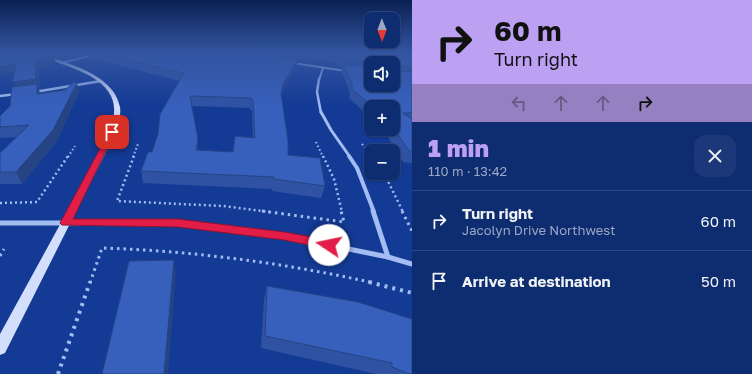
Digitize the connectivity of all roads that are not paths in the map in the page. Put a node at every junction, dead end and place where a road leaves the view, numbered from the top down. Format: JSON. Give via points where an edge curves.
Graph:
{"nodes":[{"id":1,"x":83,"y":70,"type":"edge"},
{"id":2,"x":322,"y":70,"type":"edge"},
{"id":3,"x":345,"y":70,"type":"edge"},
{"id":4,"x":350,"y":71,"type":"edge"},
{"id":5,"x":100,"y":81,"type":"junction"},
{"id":6,"x":24,"y":93,"type":"edge"},
{"id":7,"x":31,"y":93,"type":"edge"},
{"id":8,"x":0,"y":96,"type":"edge"},
{"id":9,"x":0,"y":223,"type":"edge"},
{"id":10,"x":66,"y":223,"type":"junction"},
{"id":11,"x":388,"y":257,"type":"junction"},
{"id":12,"x":412,"y":264,"type":"edge"},
{"id":13,"x":0,"y":348,"type":"edge"}],
"edges":[{"from":1,"to":5,"type":"street"},
{"from":2,"to":11,"type":"street","via":[[317,82],[316,95],[320,109],[327,126],[356,166]]},
{"from":3,"to":4,"type":"street"},
{"from":5,"to":7,"type":"street"},
{"from":5,"to":10,"type":"street","via":[[114,94],[117,106],[116,120],[105,148]]},
{"from":6,"to":8,"type":"street"},
{"from":9,"to":10,"type":"street"},
{"from":10,"to":11,"type":"street","via":[[178,223],[284,236]]},
{"from":10,"to":13,"type":"street"},
{"from":11,"to":12,"type":"street"}]}
